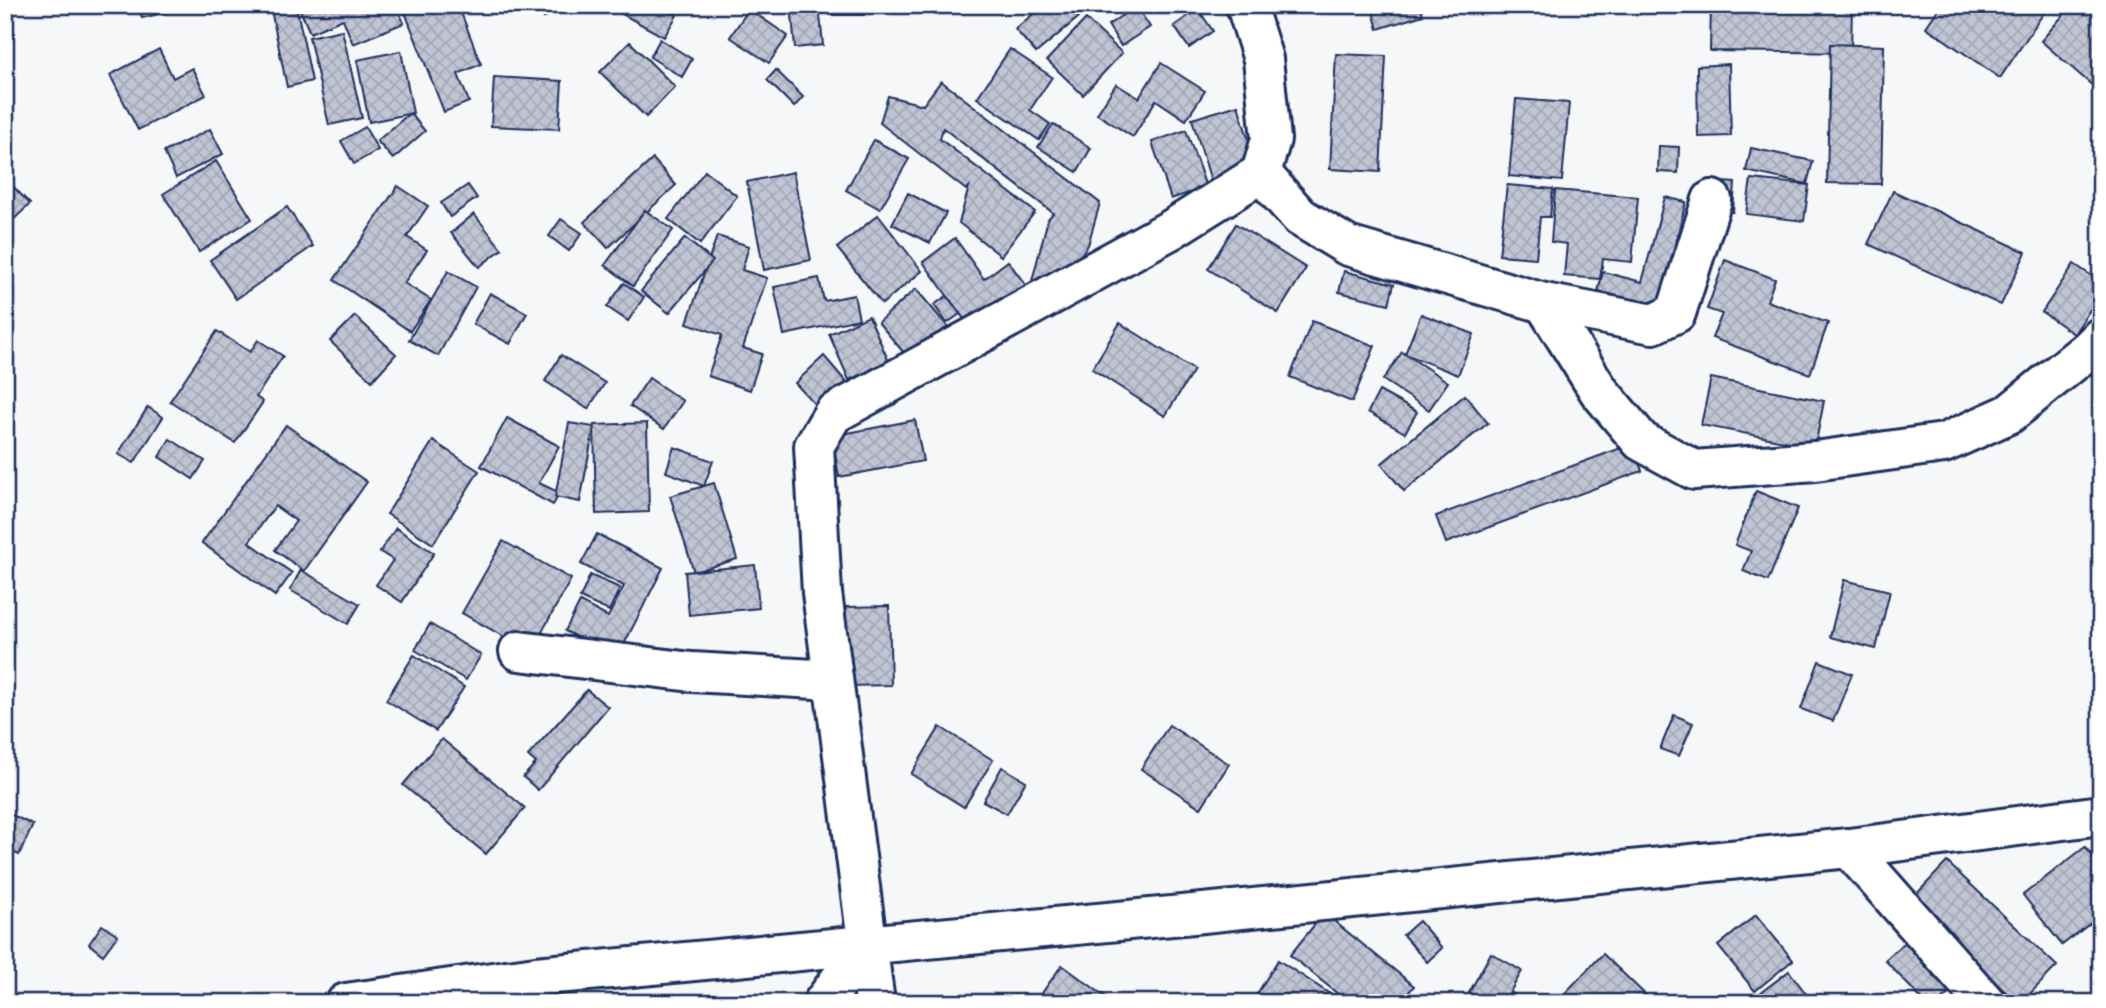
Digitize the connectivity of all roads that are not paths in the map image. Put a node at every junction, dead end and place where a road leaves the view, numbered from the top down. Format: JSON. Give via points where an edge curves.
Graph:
{"nodes":[{"id":1,"x":1246,"y":5,"type":"edge"},
{"id":2,"x":1261,"y":173,"type":"junction"},
{"id":3,"x":1712,"y":200,"type":"dead end"},
{"id":4,"x":1544,"y":303,"type":"junction"},
{"id":5,"x":2101,"y":337,"type":"edge"},
{"id":6,"x":519,"y":651,"type":"dead end"},
{"id":7,"x":833,"y":680,"type":"junction"},
{"id":8,"x":2101,"y":815,"type":"edge"},
{"id":9,"x":1849,"y":848,"type":"junction"},
{"id":10,"x":867,"y":943,"type":"junction"},
{"id":11,"x":346,"y":1003,"type":"edge"},
{"id":12,"x":823,"y":1003,"type":"edge"},
{"id":13,"x":874,"y":1003,"type":"edge"},
{"id":14,"x":1986,"y":1003,"type":"edge"}],
"edges":[{"from":1,"to":2,"type":"street","via":[[1263,59],[1270,126]]},
{"from":2,"to":4,"type":"street","via":[[1300,217],[1348,246]]},
{"from":2,"to":7,"type":"street","via":[[1172,229],[833,414],[814,446],[822,593]]},
{"from":3,"to":4,"type":"street","via":[[1676,313],[1653,324]]},
{"from":4,"to":5,"type":"street","via":[[1599,391],[1641,441],[1694,470],[1815,461],[1944,443],[2008,414]]},
{"from":6,"to":7,"type":"street","via":[[692,672]]},
{"from":7,"to":10,"type":"street"},
{"from":8,"to":9,"type":"street"},
{"from":9,"to":10,"type":"street"},
{"from":9,"to":14,"type":"street"},
{"from":10,"to":11,"type":"street","via":[[536,976]]},
{"from":10,"to":12,"type":"street"},
{"from":10,"to":13,"type":"street"}]}
